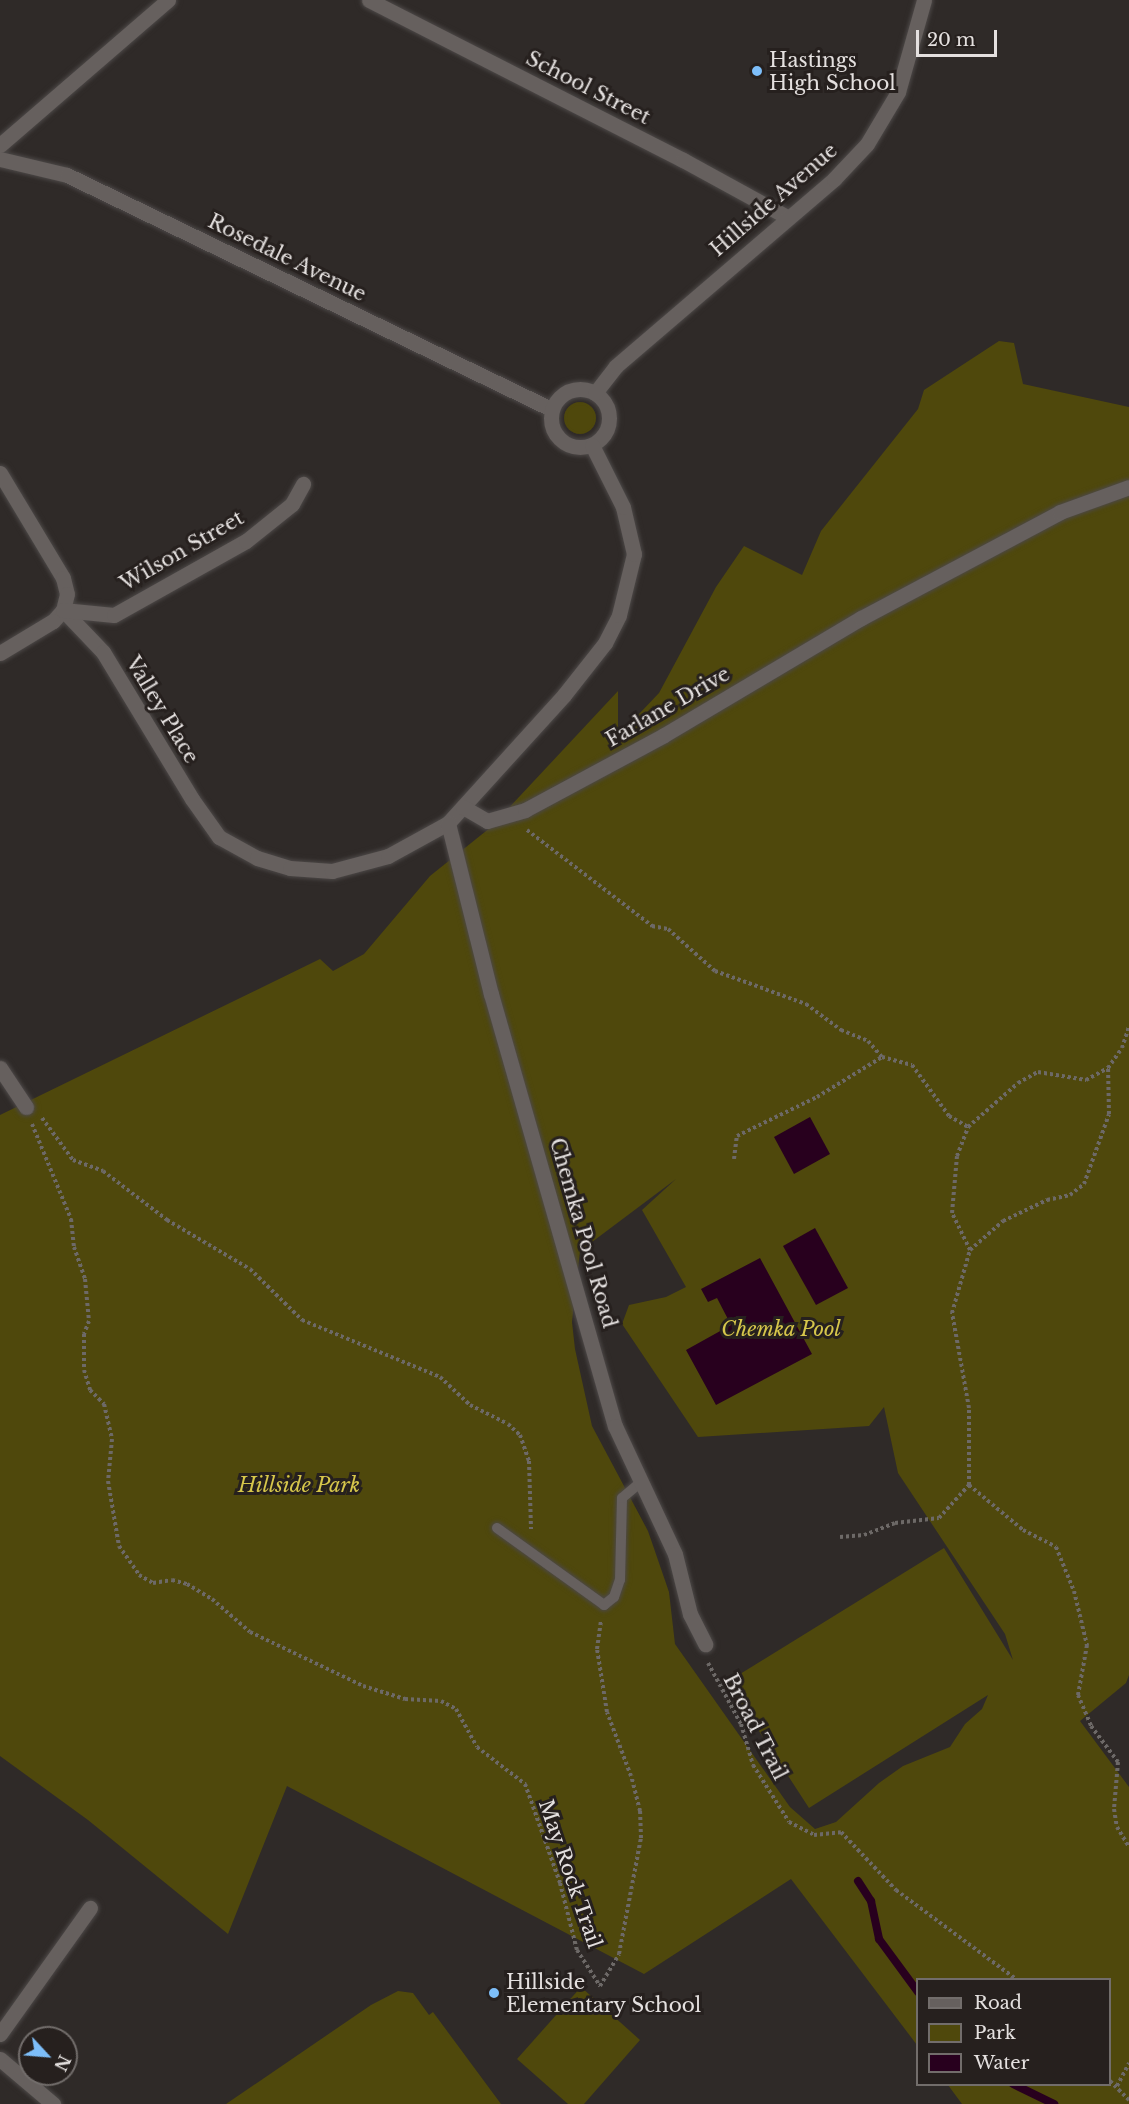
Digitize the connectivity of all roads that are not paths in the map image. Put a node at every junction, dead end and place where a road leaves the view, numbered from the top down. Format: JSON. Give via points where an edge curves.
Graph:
{"nodes":[{"id":1,"x":168,"y":0,"type":"edge"},
{"id":2,"x":369,"y":0,"type":"edge"},
{"id":3,"x":924,"y":0,"type":"edge"},
{"id":4,"x":0,"y":146,"type":"edge"},
{"id":5,"x":0,"y":159,"type":"edge"},
{"id":6,"x":787,"y":217,"type":"junction"},
{"id":7,"x":595,"y":393,"type":"junction"},
{"id":8,"x":551,"y":409,"type":"junction"},
{"id":9,"x":592,"y":445,"type":"junction"},
{"id":10,"x":0,"y":473,"type":"edge"},
{"id":11,"x":303,"y":484,"type":"dead end"},
{"id":12,"x":1129,"y":487,"type":"edge"},
{"id":13,"x":63,"y":610,"type":"junction"},
{"id":14,"x":0,"y":653,"type":"edge"},
{"id":15,"x":463,"y":807,"type":"junction"},
{"id":16,"x":448,"y":823,"type":"junction"},
{"id":17,"x":0,"y":1068,"type":"edge"},
{"id":18,"x":26,"y":1107,"type":"road end"},
{"id":19,"x":641,"y":1482,"type":"junction"},
{"id":20,"x":497,"y":1528,"type":"dead end"},
{"id":21,"x":705,"y":1644,"type":"road end"},
{"id":22,"x":90,"y":1908,"type":"dead end"},
{"id":23,"x":0,"y":2034,"type":"edge"},
{"id":24,"x":0,"y":2059,"type":"edge"},
{"id":25,"x":53,"y":2104,"type":"edge"}],
"edges":[{"from":1,"to":4,"type":"street"},
{"from":2,"to":6,"type":"street","name":"School Street"},
{"from":3,"to":6,"type":"street","name":"Hillside Avenue","via":[[906,68],[885,117],[834,179]]},
{"from":5,"to":8,"type":"street","name":"Rosedale Avenue","via":[[67,175]]},
{"from":6,"to":7,"type":"street","name":"Hillside Avenue","via":[[616,366]]},
{"from":7,"to":8,"type":"street","via":[[586,389],[569,392]]},
{"from":7,"to":9,"type":"street","via":[[607,408],[608,426]]},
{"from":8,"to":9,"type":"street","via":[[552,428],[564,443]]},
{"from":9,"to":15,"type":"street","via":[[623,507],[634,554],[619,615],[605,643],[564,695]]},
{"from":10,"to":13,"type":"street","via":[[63,578],[67,594]]},
{"from":11,"to":13,"type":"street","name":"Wilson Street","via":[[292,504],[246,541],[114,615]]},
{"from":12,"to":15,"type":"street","name":"Farlane Drive","via":[[1060,512],[861,618],[664,735],[510,817],[487,821]]},
{"from":13,"to":14,"type":"street","via":[[53,621]]},
{"from":13,"to":16,"type":"street","name":"Valley Place","via":[[103,652],[219,837],[257,858],[290,868],[332,871],[388,856]]},
{"from":15,"to":16,"type":"street"},
{"from":16,"to":19,"type":"street","name":"Chemka Pool Road","via":[[491,994],[615,1426]]},
{"from":17,"to":18,"type":"street"},
{"from":19,"to":20,"type":"lane","via":[[622,1498],[620,1580],[614,1597],[604,1605]]},
{"from":19,"to":21,"type":"street","name":"Chemka Pool Road","via":[[675,1554],[690,1614]]},
{"from":22,"to":23,"type":"street"},
{"from":24,"to":25,"type":"street"}]}
